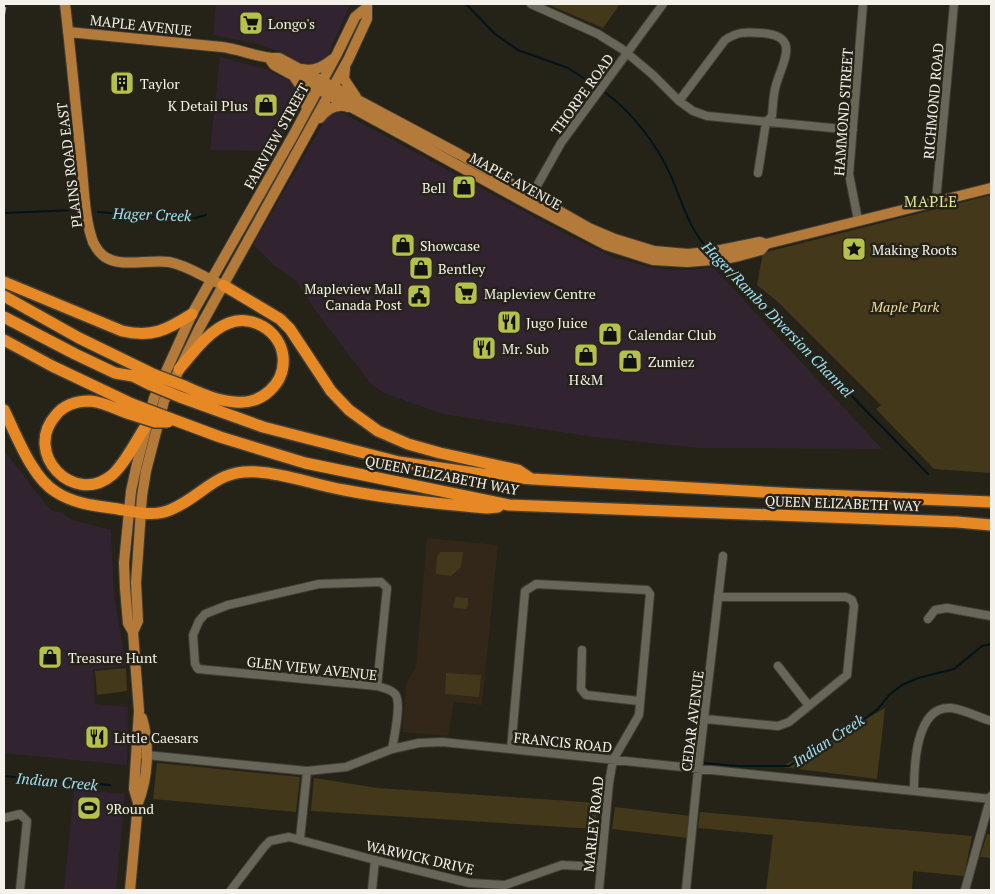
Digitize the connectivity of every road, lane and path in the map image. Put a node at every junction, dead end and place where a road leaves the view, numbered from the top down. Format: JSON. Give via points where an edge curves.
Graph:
{"nodes":[{"id":1,"x":65,"y":4,"type":"edge"},
{"id":2,"x":531,"y":4,"type":"edge"},
{"id":3,"x":663,"y":4,"type":"edge"},
{"id":4,"x":863,"y":4,"type":"edge"},
{"id":5,"x":954,"y":4,"type":"edge"},
{"id":6,"x":366,"y":6,"type":"edge"},
{"id":7,"x":68,"y":32,"type":"junction"},
{"id":8,"x":337,"y":54,"type":"junction"},
{"id":9,"x":627,"y":54,"type":"junction"},
{"id":10,"x":348,"y":60,"type":"junction"},
{"id":11,"x":293,"y":70,"type":"junction"},
{"id":12,"x":321,"y":85,"type":"junction"},
{"id":13,"x":331,"y":90,"type":"junction"},
{"id":14,"x":679,"y":102,"type":"junction"},
{"id":15,"x":358,"y":105,"type":"junction"},
{"id":16,"x":766,"y":122,"type":"junction"},
{"id":17,"x":299,"y":124,"type":"junction"},
{"id":18,"x":852,"y":130,"type":"junction"},
{"id":19,"x":299,"y":148,"type":"junction"},
{"id":20,"x":758,"y":173,"type":"dead end"},
{"id":21,"x":991,"y":188,"type":"edge"},
{"id":22,"x":529,"y":199,"type":"junction"},
{"id":23,"x":936,"y":201,"type":"junction"},
{"id":24,"x":858,"y":220,"type":"junction"},
{"id":25,"x":766,"y":244,"type":"junction"},
{"id":26,"x":711,"y":255,"type":"junction"},
{"id":27,"x":212,"y":280,"type":"junction"},
{"id":28,"x":4,"y":282,"type":"edge"},
{"id":29,"x":223,"y":285,"type":"junction"},
{"id":30,"x":4,"y":296,"type":"edge"},
{"id":31,"x":4,"y":304,"type":"edge"},
{"id":32,"x":192,"y":314,"type":"junction"},
{"id":33,"x":4,"y":317,"type":"edge"},
{"id":34,"x":4,"y":340,"type":"edge"},
{"id":35,"x":179,"y":369,"type":"junction"},
{"id":36,"x":133,"y":376,"type":"junction"},
{"id":37,"x":153,"y":380,"type":"junction"},
{"id":38,"x":182,"y":392,"type":"junction"},
{"id":39,"x":130,"y":408,"type":"junction"},
{"id":40,"x":4,"y":410,"type":"edge"},
{"id":41,"x":147,"y":424,"type":"junction"},
{"id":42,"x":532,"y":479,"type":"junction"},
{"id":43,"x":991,"y":502,"type":"edge"},
{"id":44,"x":509,"y":505,"type":"junction"},
{"id":45,"x":136,"y":512,"type":"junction"},
{"id":46,"x":991,"y":525,"type":"edge"},
{"id":47,"x":724,"y":556,"type":"dead end"},
{"id":48,"x":718,"y":598,"type":"junction"},
{"id":49,"x":991,"y":616,"type":"edge"},
{"id":50,"x":928,"y":620,"type":"dead end"},
{"id":51,"x":582,"y":650,"type":"dead end"},
{"id":52,"x":778,"y":666,"type":"dead end"},
{"id":53,"x":376,"y":686,"type":"junction"},
{"id":54,"x":639,"y":701,"type":"junction"},
{"id":55,"x":809,"y":706,"type":"junction"},
{"id":56,"x":705,"y":719,"type":"junction"},
{"id":57,"x":991,"y":722,"type":"edge"},
{"id":58,"x":392,"y":749,"type":"junction"},
{"id":59,"x":511,"y":749,"type":"junction"},
{"id":60,"x":141,"y":754,"type":"junction"},
{"id":61,"x":613,"y":760,"type":"junction"},
{"id":62,"x":698,"y":770,"type":"junction"},
{"id":63,"x":307,"y":771,"type":"junction"},
{"id":64,"x":914,"y":791,"type":"junction"},
{"id":65,"x":991,"y":798,"type":"edge"},
{"id":66,"x":4,"y":818,"type":"edge"},
{"id":67,"x":300,"y":839,"type":"junction"},
{"id":68,"x":375,"y":860,"type":"junction"},
{"id":69,"x":601,"y":867,"type":"junction"},
{"id":70,"x":20,"y":890,"type":"edge"},
{"id":71,"x":130,"y":890,"type":"edge"},
{"id":72,"x":231,"y":890,"type":"edge"},
{"id":73,"x":372,"y":890,"type":"edge"},
{"id":74,"x":599,"y":890,"type":"edge"},
{"id":75,"x":686,"y":890,"type":"edge"},
{"id":76,"x":965,"y":890,"type":"edge"}],
"edges":[{"from":1,"to":7,"type":"main road","name":"PLAINS ROAD EAST"},
{"from":2,"to":9,"type":"street","via":[[598,34]]},
{"from":3,"to":9,"type":"street","name":"THORPE ROAD"},
{"from":4,"to":18,"type":"street","name":"HAMMOND STREET"},
{"from":5,"to":23,"type":"street","name":"RICHMOND ROAD"},
{"from":6,"to":8,"type":"main road","name":"FAIRVIEW STREET","via":[[355,17]]},
{"from":6,"to":10,"type":"main road","name":"FAIRVIEW STREET","via":[[367,19]]},
{"from":7,"to":11,"type":"main road","name":"MAPLE AVENUE","via":[[236,49],[269,58],[274,65]]},
{"from":7,"to":27,"type":"main road","name":"PLAINS ROAD EAST","via":[[89,225],[97,250],[116,261],[174,263]]},
{"from":8,"to":11,"type":"main road","via":[[312,70]]},
{"from":8,"to":12,"type":"main road","name":"FAIRVIEW STREET"},
{"from":9,"to":14,"type":"street"},
{"from":9,"to":22,"type":"street","name":"THORPE ROAD","via":[[561,143]]},
{"from":10,"to":13,"type":"main road","name":"FAIRVIEW STREET"},
{"from":10,"to":15,"type":"main road","via":[[344,78]]},
{"from":11,"to":12,"type":"main road","name":"MAPLE AVENUE"},
{"from":11,"to":17,"type":"main road","via":[[308,98]]},
{"from":12,"to":13,"type":"main road","name":"MAPLE AVENUE"},
{"from":12,"to":17,"type":"main road","name":"FAIRVIEW STREET"},
{"from":13,"to":15,"type":"main road","name":"MAPLE AVENUE"},
{"from":13,"to":19,"type":"main road","name":"FAIRVIEW STREET"},
{"from":14,"to":16,"type":"street","via":[[707,116]]},
{"from":14,"to":16,"type":"street","via":[[730,36],[740,31],[774,34],[786,43],[786,55],[775,87],[772,116]]},
{"from":15,"to":19,"type":"main road","via":[[329,109]]},
{"from":15,"to":22,"type":"main road","name":"MAPLE AVENUE"},
{"from":16,"to":18,"type":"street"},
{"from":16,"to":20,"type":"street"},
{"from":17,"to":27,"type":"main road","name":"FAIRVIEW STREET"},
{"from":18,"to":24,"type":"street","name":"HAMMOND STREET","via":[[849,174]]},
{"from":19,"to":29,"type":"main road","name":"FAIRVIEW STREET"},
{"from":21,"to":23,"type":"main road","name":"MAPLE AVENUE"},
{"from":22,"to":26,"type":"main road","name":"MAPLE AVENUE","via":[[588,228],[654,251]]},
{"from":23,"to":24,"type":"main road","name":"MAPLE AVENUE"},
{"from":24,"to":25,"type":"main road","name":"MAPLE AVENUE"},
{"from":25,"to":26,"type":"main road","name":"MAPLE AVENUE","via":[[760,242]]},
{"from":25,"to":26,"type":"main road","name":"MAPLE AVENUE","via":[[761,250],[724,259]]},
{"from":27,"to":29,"type":"main road","name":"PLAINS ROAD EAST"},
{"from":27,"to":32,"type":"main road"},
{"from":28,"to":32,"type":"highway","via":[[132,334],[161,332]]},
{"from":29,"to":35,"type":"main road"},
{"from":29,"to":42,"type":"highway","via":[[280,319],[331,391],[349,410],[378,431],[440,454],[518,470]]},
{"from":30,"to":37,"type":"highway"},
{"from":31,"to":36,"type":"highway"},
{"from":32,"to":41,"type":"main road","via":[[154,398]]},
{"from":33,"to":36,"type":"highway","via":[[115,373]]},
{"from":34,"to":39,"type":"highway","name":"QUEEN ELIZABETH WAY"},
{"from":35,"to":38,"type":"highway","via":[[214,331],[233,322],[250,321],[262,326],[282,350],[279,379],[259,399],[229,402]]},
{"from":35,"to":45,"type":"main road","via":[[164,401]]},
{"from":36,"to":37,"type":"highway"},
{"from":37,"to":38,"type":"highway","bridge":true},
{"from":38,"to":42,"type":"highway","name":"QUEEN ELIZABETH WAY","via":[[263,427],[399,462]]},
{"from":39,"to":41,"type":"highway","via":[[91,401],[76,403],[59,411],[46,431],[46,453],[54,469],[76,483],[101,481],[112,475],[122,463]]},
{"from":39,"to":44,"type":"highway","name":"QUEEN ELIZABETH WAY","bridge":true,"via":[[305,463]]},
{"from":40,"to":45,"type":"highway","via":[[34,469],[56,493],[79,502]]},
{"from":41,"to":45,"type":"main road","via":[[132,491]]},
{"from":42,"to":43,"type":"highway","name":"QUEEN ELIZABETH WAY"},
{"from":44,"to":45,"type":"highway","via":[[487,508],[399,499],[242,471],[206,486],[169,510]]},
{"from":44,"to":46,"type":"highway","name":"QUEEN ELIZABETH WAY"},
{"from":45,"to":60,"type":"main road","via":[[124,563],[124,588],[128,623],[133,632]]},
{"from":47,"to":48,"type":"street","name":"CEDAR AVENUE"},
{"from":48,"to":55,"type":"street","via":[[846,597],[852,600],[847,675]]},
{"from":48,"to":56,"type":"street","name":"CEDAR AVENUE"},
{"from":49,"to":50,"type":"street","via":[[947,608],[935,610]]},
{"from":51,"to":54,"type":"street","via":[[581,689],[586,695]]},
{"from":52,"to":55,"type":"street"},
{"from":53,"to":53,"type":"street","name":"GLEN VIEW AVENUE","via":[[387,588],[381,582],[318,584],[228,604],[205,614],[193,635],[198,669]]},
{"from":53,"to":58,"type":"street","name":"GLEN VIEW AVENUE","via":[[390,690],[397,698]]},
{"from":54,"to":59,"type":"street","via":[[650,594],[647,590],[536,584],[525,591]]},
{"from":54,"to":61,"type":"street","via":[[639,715]]},
{"from":55,"to":56,"type":"street","via":[[789,722],[778,726]]},
{"from":56,"to":62,"type":"street","name":"CEDAR AVENUE"},
{"from":57,"to":64,"type":"street","via":[[950,708],[932,715],[924,726],[915,757]]},
{"from":58,"to":59,"type":"street","name":"FRANCIS ROAD","via":[[442,742]]},
{"from":58,"to":63,"type":"street","name":"FRANCIS ROAD","via":[[346,767]]},
{"from":59,"to":61,"type":"street","name":"FRANCIS ROAD"},
{"from":60,"to":63,"type":"street","name":"FRANCIS ROAD"},
{"from":60,"to":71,"type":"main road","via":[[144,790],[138,804]]},
{"from":61,"to":62,"type":"street","name":"FRANCIS ROAD"},
{"from":61,"to":69,"type":"street","name":"MARLEY ROAD"},
{"from":62,"to":64,"type":"street","name":"FRANCIS ROAD"},
{"from":62,"to":75,"type":"street","name":"CEDAR AVENUE"},
{"from":63,"to":67,"type":"street"},
{"from":64,"to":65,"type":"street","name":"FRANCIS ROAD"},
{"from":65,"to":76,"type":"street"},
{"from":66,"to":70,"type":"street","via":[[20,814],[27,821]]},
{"from":67,"to":68,"type":"street","name":"WARWICK DRIVE"},
{"from":67,"to":72,"type":"street","name":"WARWICK DRIVE","via":[[289,837],[270,841]]},
{"from":68,"to":69,"type":"street","name":"WARWICK DRIVE","via":[[468,883],[505,885],[562,865]]},
{"from":68,"to":73,"type":"street"},
{"from":69,"to":74,"type":"street","name":"MARLEY ROAD"}]}
